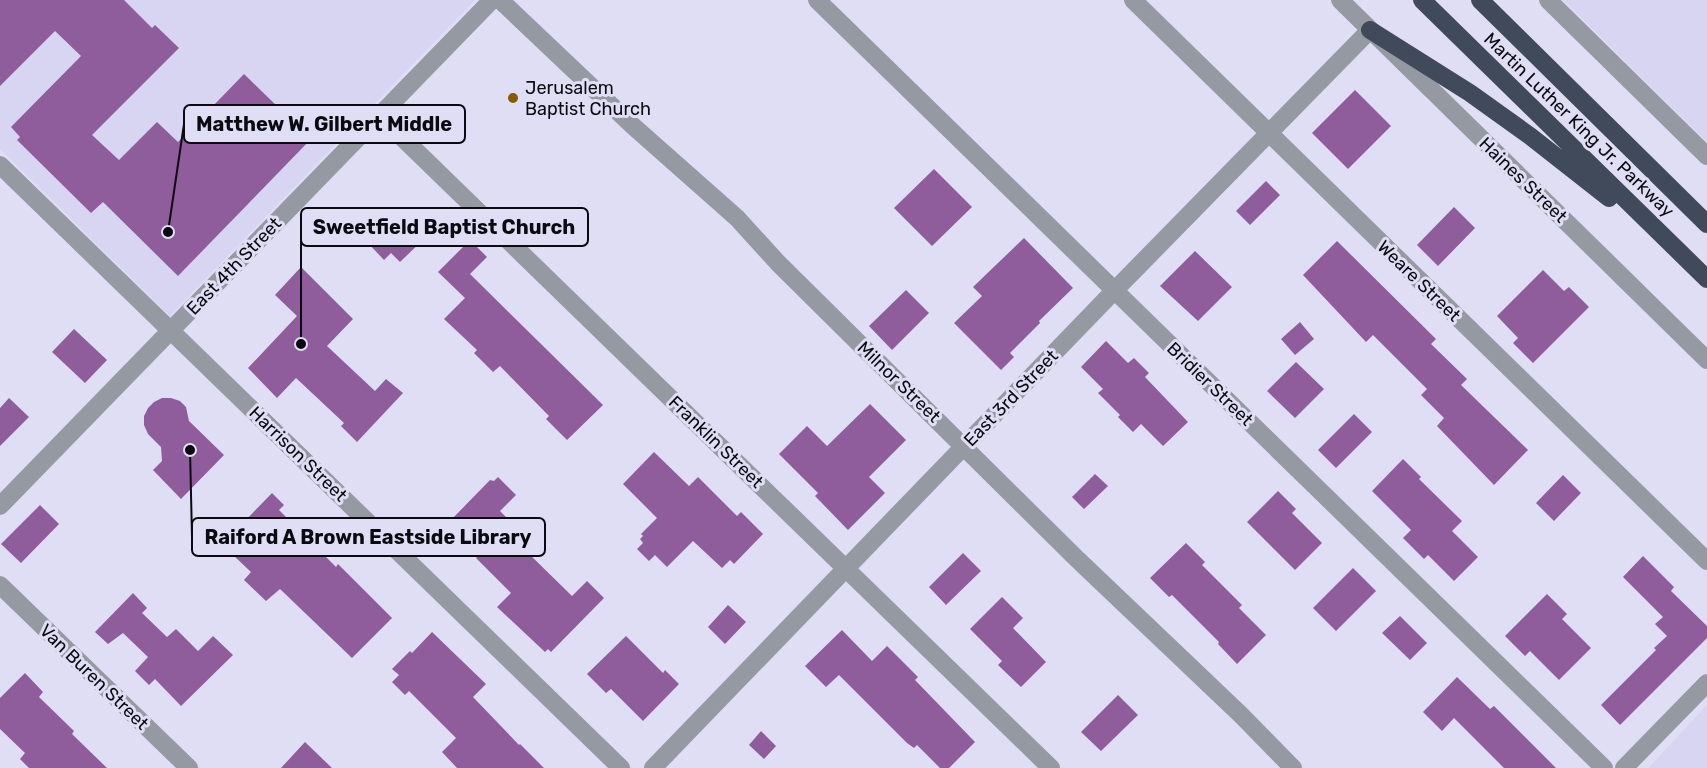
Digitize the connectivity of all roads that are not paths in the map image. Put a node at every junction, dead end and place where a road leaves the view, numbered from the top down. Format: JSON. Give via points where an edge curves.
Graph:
{"nodes":[{"id":1,"x":492,"y":0,"type":"edge"},
{"id":2,"x":500,"y":0,"type":"edge"},
{"id":3,"x":817,"y":0,"type":"edge"},
{"id":4,"x":1133,"y":0,"type":"edge"},
{"id":5,"x":1340,"y":0,"type":"edge"},
{"id":6,"x":1422,"y":0,"type":"edge"},
{"id":7,"x":1480,"y":0,"type":"edge"},
{"id":8,"x":1548,"y":0,"type":"edge"},
{"id":9,"x":1370,"y":30,"type":"junction"},
{"id":10,"x":380,"y":116,"type":"junction"},
{"id":11,"x":1270,"y":134,"type":"junction"},
{"id":12,"x":1707,"y":156,"type":"edge"},
{"id":13,"x":0,"y":165,"type":"edge"},
{"id":14,"x":1707,"y":224,"type":"edge"},
{"id":15,"x":1681,"y":254,"type":"junction"},
{"id":16,"x":1707,"y":279,"type":"edge"},
{"id":17,"x":1114,"y":291,"type":"junction"},
{"id":18,"x":171,"y":331,"type":"junction"},
{"id":19,"x":1707,"y":360,"type":"edge"},
{"id":20,"x":965,"y":446,"type":"junction"},
{"id":21,"x":0,"y":506,"type":"edge"},
{"id":22,"x":1707,"y":561,"type":"edge"},
{"id":23,"x":846,"y":569,"type":"junction"},
{"id":24,"x":0,"y":585,"type":"edge"},
{"id":25,"x":1707,"y":683,"type":"edge"},
{"id":26,"x":189,"y":768,"type":"edge"},
{"id":27,"x":621,"y":768,"type":"edge"},
{"id":28,"x":653,"y":768,"type":"edge"},
{"id":29,"x":1051,"y":768,"type":"edge"},
{"id":30,"x":1293,"y":768,"type":"edge"},
{"id":31,"x":1604,"y":768,"type":"edge"},
{"id":32,"x":1624,"y":768,"type":"edge"}],
"edges":[{"from":1,"to":10,"type":"street","name":"East 4th Street"},
{"from":2,"to":20,"type":"street","name":"Milnor Street","via":[[737,218],[777,263]]},
{"from":3,"to":17,"type":"street","name":"Bridier Street"},
{"from":4,"to":11,"type":"street","name":"Weare Street"},
{"from":5,"to":9,"type":"street","name":"Haines Street"},
{"from":6,"to":15,"type":"highway","name":"Martin Luther King Jr. Parkway"},
{"from":7,"to":14,"type":"highway","name":"Martin Luther King Jr. Parkway"},
{"from":8,"to":12,"type":"street"},
{"from":9,"to":11,"type":"street","name":"East 3rd Street"},
{"from":9,"to":15,"type":"highway","via":[[1502,116]]},
{"from":9,"to":19,"type":"street","name":"Haines Street"},
{"from":10,"to":18,"type":"street","name":"East 4th Street"},
{"from":10,"to":23,"type":"street","name":"Franklin Street"},
{"from":11,"to":17,"type":"street","name":"East 3rd Street"},
{"from":11,"to":22,"type":"street","name":"Weare Street"},
{"from":13,"to":18,"type":"street","name":"Harrison Street"},
{"from":15,"to":16,"type":"highway","name":"Martin Luther King Jr. Parkway"},
{"from":17,"to":20,"type":"street","name":"East 3rd Street"},
{"from":17,"to":31,"type":"street","name":"Bridier Street"},
{"from":18,"to":21,"type":"street","name":"East 4th Street"},
{"from":18,"to":27,"type":"street","name":"Harrison Street"},
{"from":20,"to":23,"type":"street","name":"East 3rd Street"},
{"from":20,"to":30,"type":"street","name":"Milnor Street"},
{"from":23,"to":28,"type":"street","name":"East 3rd Street"},
{"from":23,"to":29,"type":"street","name":"Franklin Street"},
{"from":24,"to":26,"type":"street","name":"Van Buren Street"},
{"from":25,"to":32,"type":"street"}]}
